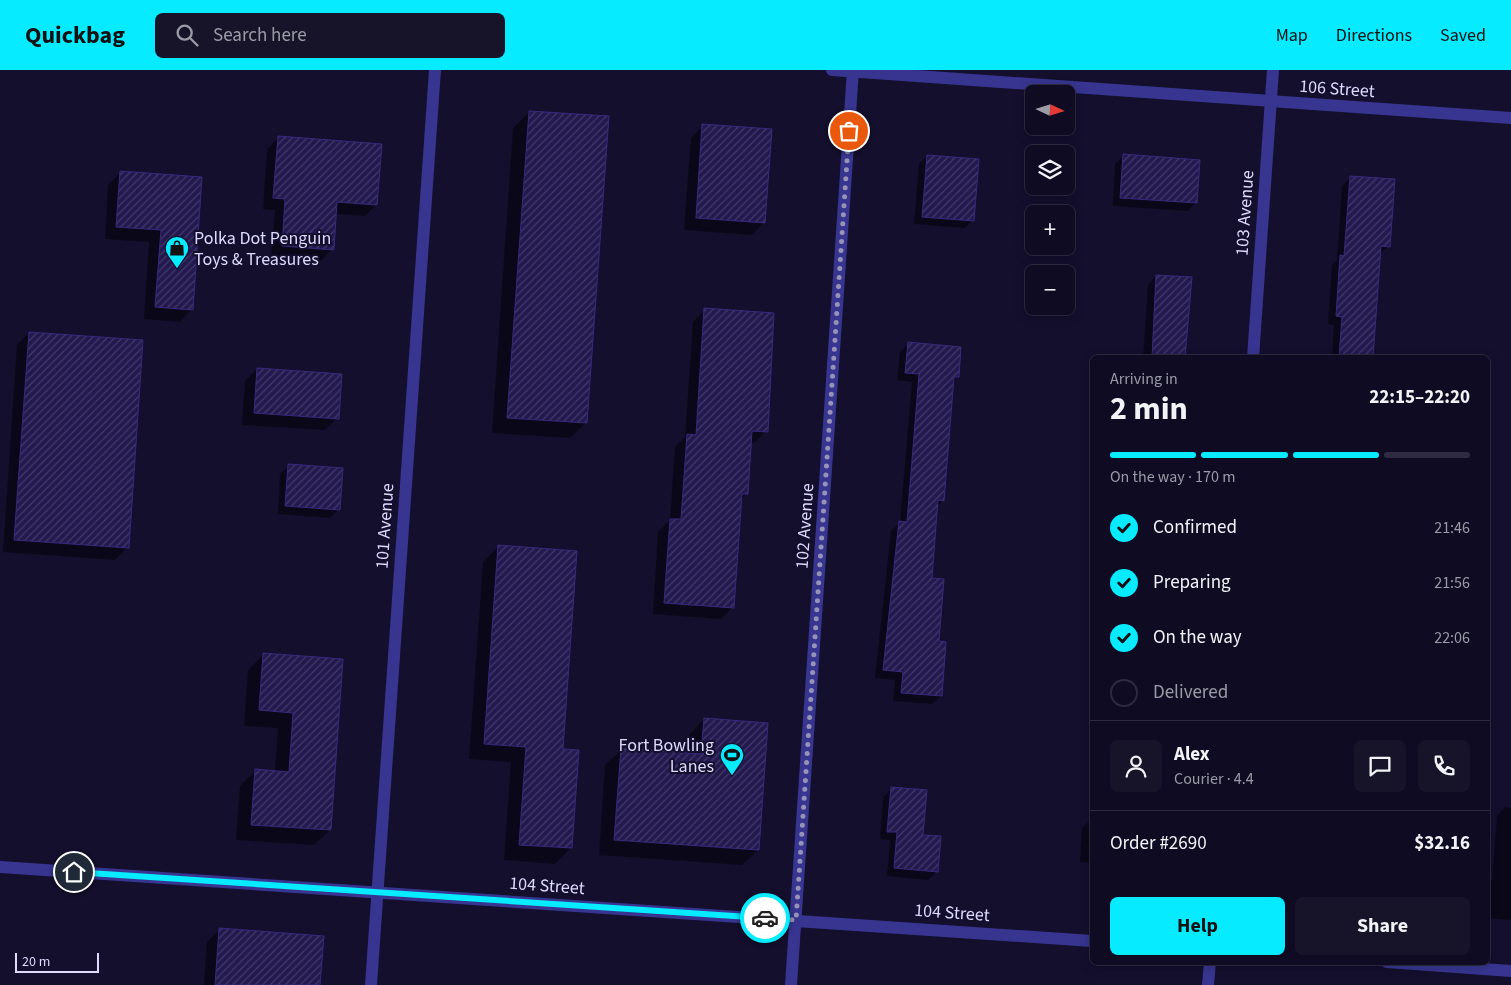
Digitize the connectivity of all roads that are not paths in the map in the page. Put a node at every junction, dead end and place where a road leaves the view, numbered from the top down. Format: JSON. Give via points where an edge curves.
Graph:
{"nodes":[{"id":1,"x":434,"y":70,"type":"edge"},
{"id":2,"x":832,"y":70,"type":"edge"},
{"id":3,"x":1273,"y":70,"type":"edge"},
{"id":4,"x":853,"y":71,"type":"edge"},
{"id":5,"x":1271,"y":102,"type":"junction"},
{"id":6,"x":1511,"y":118,"type":"edge"},
{"id":7,"x":1253,"y":355,"type":"edge"},
{"id":8,"x":0,"y":867,"type":"edge"},
{"id":9,"x":378,"y":892,"type":"junction"},
{"id":10,"x":796,"y":920,"type":"junction"},
{"id":11,"x":1090,"y":941,"type":"edge"},
{"id":12,"x":1210,"y":965,"type":"edge"},
{"id":13,"x":1428,"y":965,"type":"edge"},
{"id":14,"x":1511,"y":971,"type":"edge"},
{"id":15,"x":371,"y":985,"type":"edge"},
{"id":16,"x":791,"y":985,"type":"edge"},
{"id":17,"x":1208,"y":985,"type":"edge"}],
"edges":[{"from":1,"to":9,"type":"street","name":"101 Avenue"},
{"from":2,"to":4,"type":"street","name":"106 Street"},
{"from":3,"to":5,"type":"street","name":"103 Avenue"},
{"from":4,"to":5,"type":"street","name":"106 Street"},
{"from":4,"to":10,"type":"street","name":"102 Avenue"},
{"from":5,"to":6,"type":"street","name":"106 Street"},
{"from":5,"to":7,"type":"street","name":"103 Avenue"},
{"from":8,"to":9,"type":"street","name":"104 Street"},
{"from":9,"to":10,"type":"street","name":"104 Street"},
{"from":9,"to":15,"type":"street","name":"101 Avenue"},
{"from":10,"to":11,"type":"street","name":"104 Street"},
{"from":10,"to":16,"type":"street","name":"102 Avenue"},
{"from":12,"to":17,"type":"street"},
{"from":13,"to":14,"type":"street"}]}
